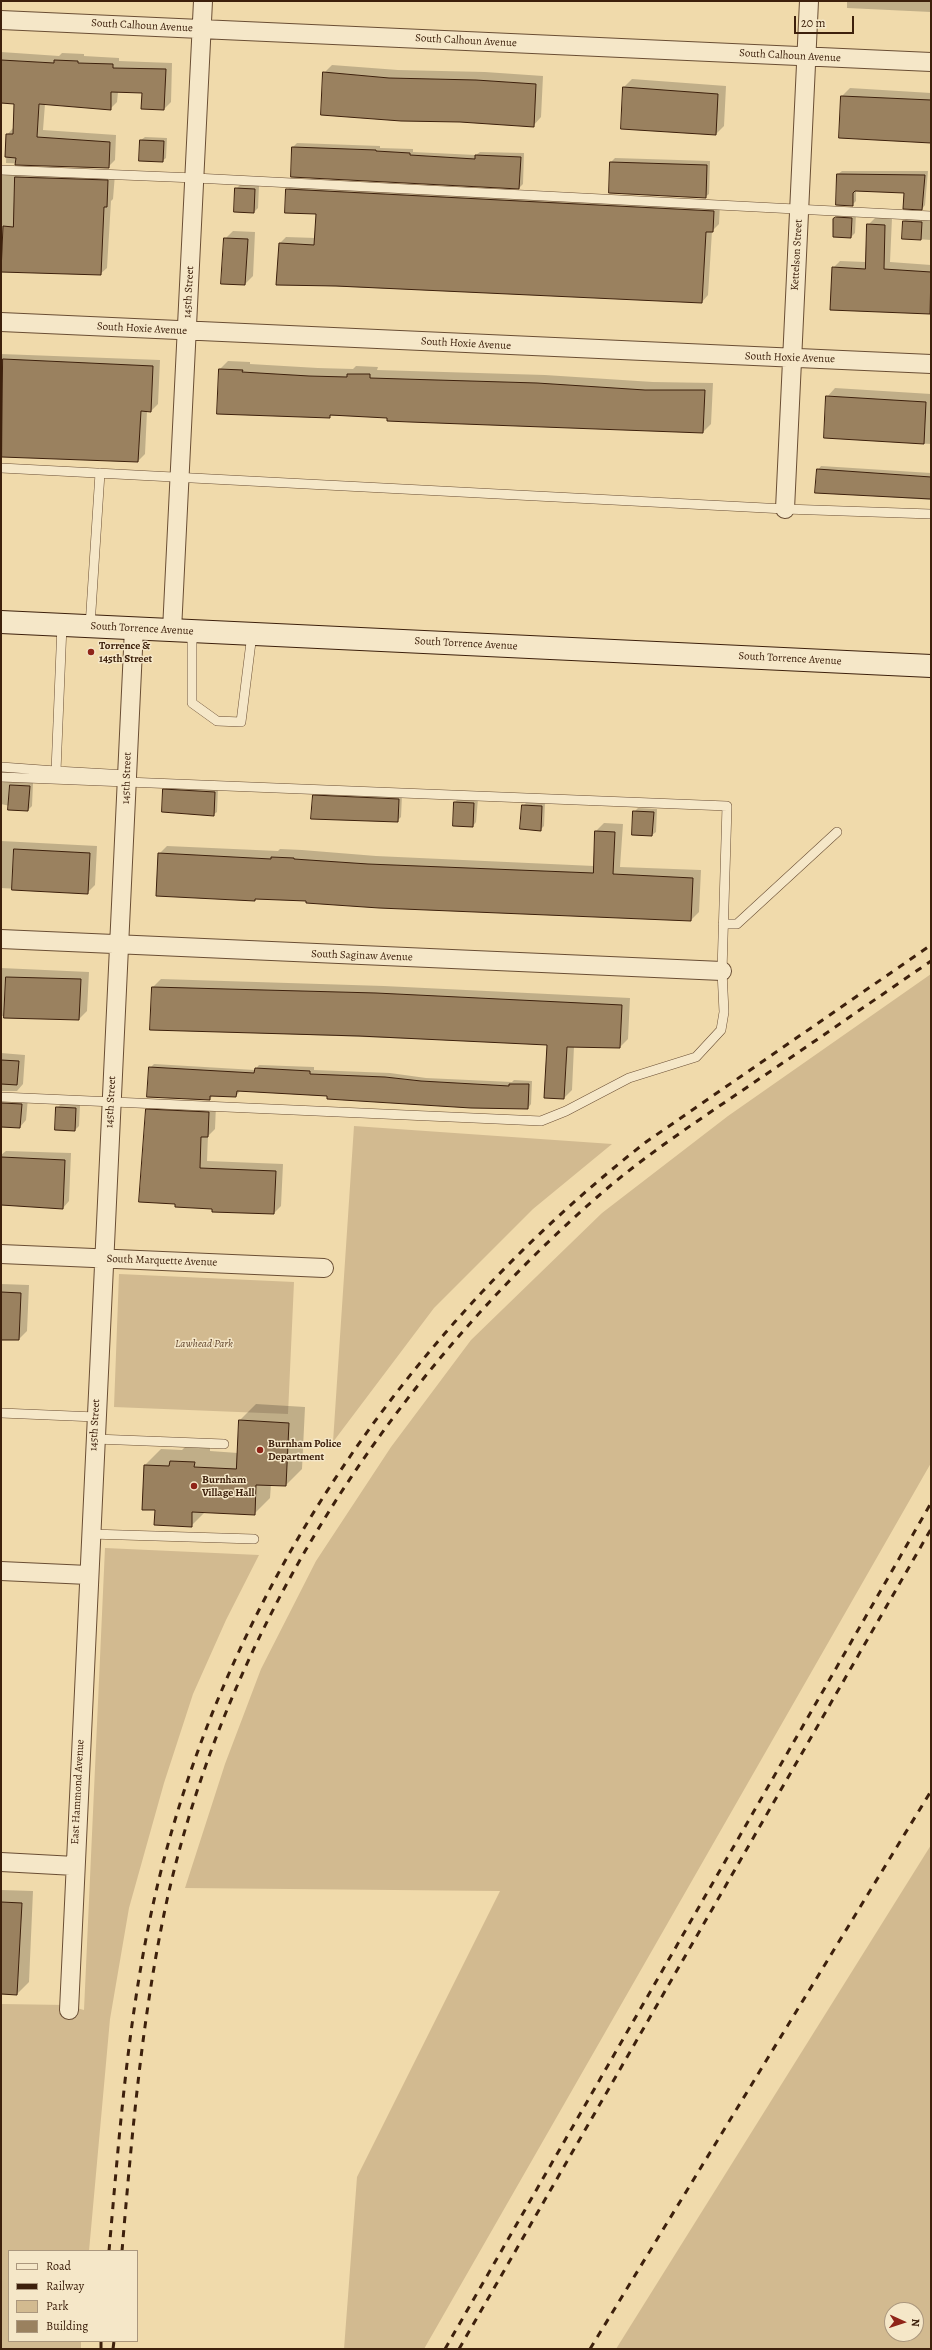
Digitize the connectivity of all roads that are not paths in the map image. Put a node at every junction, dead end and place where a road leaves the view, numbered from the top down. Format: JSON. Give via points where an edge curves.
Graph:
{"nodes":[{"id":1,"x":203,"y":1,"type":"edge"},
{"id":2,"x":809,"y":1,"type":"edge"},
{"id":3,"x":1,"y":20,"type":"edge"},
{"id":4,"x":202,"y":29,"type":"junction"},
{"id":5,"x":807,"y":56,"type":"junction"},
{"id":6,"x":931,"y":62,"type":"edge"},
{"id":7,"x":1,"y":170,"type":"edge"},
{"id":8,"x":195,"y":178,"type":"junction"},
{"id":9,"x":799,"y":209,"type":"junction"},
{"id":10,"x":931,"y":216,"type":"edge"},
{"id":11,"x":1,"y":322,"type":"edge"},
{"id":12,"x":187,"y":331,"type":"junction"},
{"id":13,"x":792,"y":358,"type":"junction"},
{"id":14,"x":931,"y":364,"type":"edge"},
{"id":15,"x":1,"y":468,"type":"edge"},
{"id":16,"x":100,"y":473,"type":"junction"},
{"id":17,"x":180,"y":477,"type":"junction"},
{"id":18,"x":785,"y":508,"type":"junction"},
{"id":19,"x":931,"y":514,"type":"edge"},
{"id":20,"x":1,"y":622,"type":"edge"},
{"id":21,"x":62,"y":625,"type":"junction"},
{"id":22,"x":90,"y":626,"type":"junction"},
{"id":23,"x":134,"y":628,"type":"junction"},
{"id":24,"x":182,"y":630,"type":"junction"},
{"id":25,"x":252,"y":634,"type":"junction"},
{"id":26,"x":931,"y":666,"type":"edge"},
{"id":27,"x":1,"y":767,"type":"edge"},
{"id":28,"x":56,"y":771,"type":"junction"},
{"id":29,"x":1,"y":777,"type":"edge"},
{"id":30,"x":127,"y":779,"type":"junction"},
{"id":31,"x":837,"y":832,"type":"dead end"},
{"id":32,"x":724,"y":924,"type":"junction"},
{"id":33,"x":1,"y":940,"type":"edge"},
{"id":34,"x":119,"y":945,"type":"junction"},
{"id":35,"x":722,"y":971,"type":"junction"},
{"id":36,"x":1,"y":1097,"type":"edge"},
{"id":37,"x":111,"y":1102,"type":"junction"},
{"id":38,"x":1,"y":1254,"type":"edge"},
{"id":39,"x":103,"y":1259,"type":"junction"},
{"id":40,"x":324,"y":1268,"type":"dead end"},
{"id":41,"x":1,"y":1413,"type":"edge"},
{"id":42,"x":96,"y":1417,"type":"junction"},
{"id":43,"x":94,"y":1439,"type":"junction"},
{"id":44,"x":224,"y":1444,"type":"dead end"},
{"id":45,"x":90,"y":1534,"type":"junction"},
{"id":46,"x":254,"y":1539,"type":"dead end"},
{"id":47,"x":1,"y":1571,"type":"edge"},
{"id":48,"x":88,"y":1575,"type":"junction"},
{"id":49,"x":1,"y":1862,"type":"edge"},
{"id":50,"x":75,"y":1866,"type":"junction"},
{"id":51,"x":69,"y":2010,"type":"dead end"}],
"edges":[{"from":1,"to":4,"type":"street","name":"145th Street"},
{"from":2,"to":5,"type":"street","name":"Kettelson Street"},
{"from":3,"to":4,"type":"street","name":"South Calhoun Avenue"},
{"from":4,"to":5,"type":"street","name":"South Calhoun Avenue"},
{"from":4,"to":8,"type":"street","name":"145th Street"},
{"from":5,"to":6,"type":"street","name":"South Calhoun Avenue"},
{"from":5,"to":9,"type":"street","name":"Kettelson Street"},
{"from":7,"to":8,"type":"lane"},
{"from":8,"to":9,"type":"lane"},
{"from":8,"to":12,"type":"street","name":"145th Street"},
{"from":9,"to":10,"type":"lane"},
{"from":9,"to":13,"type":"street","name":"Kettelson Street"},
{"from":11,"to":12,"type":"street","name":"South Hoxie Avenue"},
{"from":12,"to":13,"type":"street","name":"South Hoxie Avenue"},
{"from":12,"to":17,"type":"street","name":"145th Street"},
{"from":13,"to":14,"type":"street","name":"South Hoxie Avenue"},
{"from":13,"to":18,"type":"street","name":"Kettelson Street"},
{"from":15,"to":16,"type":"lane"},
{"from":16,"to":17,"type":"lane"},
{"from":16,"to":22,"type":"lane"},
{"from":17,"to":18,"type":"lane"},
{"from":17,"to":24,"type":"street","name":"145th Street"},
{"from":18,"to":19,"type":"lane"},
{"from":20,"to":21,"type":"main road","name":"South Torrence Avenue"},
{"from":21,"to":22,"type":"main road","name":"South Torrence Avenue"},
{"from":21,"to":28,"type":"lane"},
{"from":22,"to":23,"type":"main road","name":"South Torrence Avenue"},
{"from":23,"to":24,"type":"main road","name":"South Torrence Avenue"},
{"from":23,"to":30,"type":"street","name":"145th Street"},
{"from":24,"to":25,"type":"main road","name":"South Torrence Avenue"},
{"from":24,"to":25,"type":"lane","via":[[192,703],[217,721],[241,722]]},
{"from":25,"to":26,"type":"main road","name":"South Torrence Avenue"},
{"from":27,"to":28,"type":"lane"},
{"from":28,"to":30,"type":"lane"},
{"from":29,"to":30,"type":"lane"},
{"from":30,"to":32,"type":"lane","via":[[727,806]]},
{"from":30,"to":34,"type":"street","name":"145th Street"},
{"from":31,"to":32,"type":"lane","via":[[738,924]]},
{"from":32,"to":35,"type":"lane"},
{"from":33,"to":34,"type":"street","name":"South Saginaw Avenue"},
{"from":34,"to":35,"type":"street","name":"South Saginaw Avenue"},
{"from":34,"to":37,"type":"street","name":"145th Street"},
{"from":35,"to":37,"type":"lane","via":[[724,1012],[721,1030],[696,1057],[629,1078],[541,1121]]},
{"from":36,"to":37,"type":"lane"},
{"from":37,"to":39,"type":"street","name":"145th Street"},
{"from":38,"to":39,"type":"street","name":"South Marquette Avenue"},
{"from":39,"to":40,"type":"street","name":"South Marquette Avenue"},
{"from":39,"to":42,"type":"street","name":"145th Street"},
{"from":41,"to":42,"type":"lane"},
{"from":42,"to":43,"type":"street","name":"145th Street"},
{"from":43,"to":44,"type":"lane"},
{"from":43,"to":45,"type":"street","name":"145th Street"},
{"from":45,"to":46,"type":"lane"},
{"from":45,"to":48,"type":"street","name":"145th Street"},
{"from":47,"to":48,"type":"street"},
{"from":48,"to":50,"type":"street","name":"East Hammond Avenue"},
{"from":49,"to":50,"type":"street"},
{"from":50,"to":51,"type":"street","name":"East Hammond Avenue"}]}
